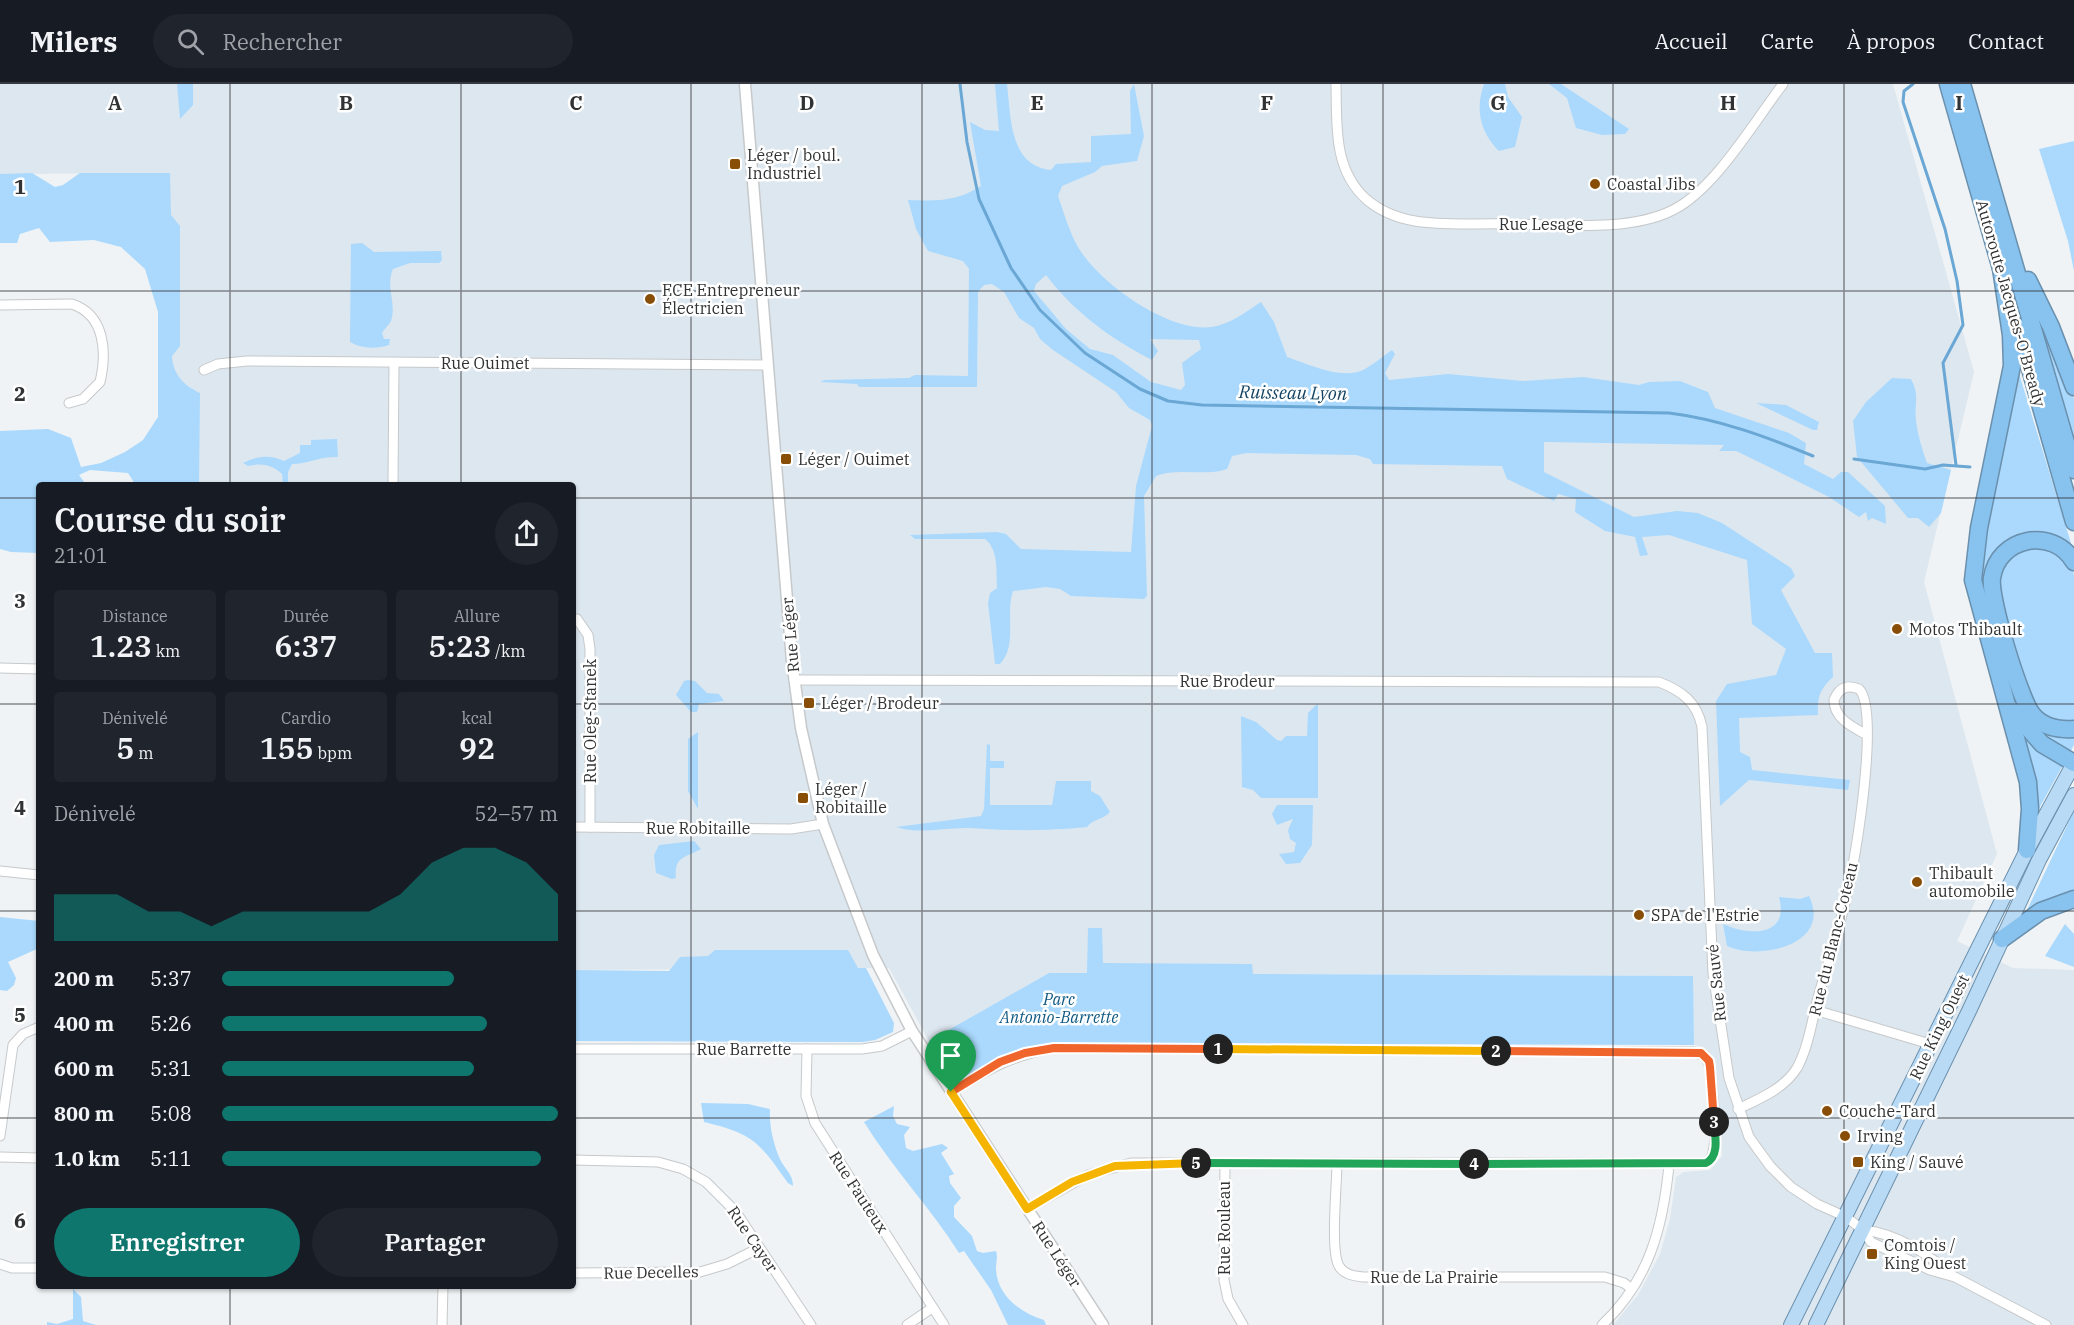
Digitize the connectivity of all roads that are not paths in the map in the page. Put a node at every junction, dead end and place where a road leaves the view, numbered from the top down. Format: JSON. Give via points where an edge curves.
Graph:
{"nodes":[{"id":1,"x":745,"y":84,"type":"edge"},
{"id":2,"x":1336,"y":84,"type":"edge"},
{"id":3,"x":1783,"y":84,"type":"edge"},
{"id":4,"x":1948,"y":84,"type":"edge"},
{"id":5,"x":1962,"y":84,"type":"edge"},
{"id":6,"x":2007,"y":237,"type":"junction"},
{"id":7,"x":2001,"y":268,"type":"junction"},
{"id":8,"x":0,"y":305,"type":"edge"},
{"id":9,"x":394,"y":363,"type":"junction"},
{"id":10,"x":767,"y":365,"type":"junction"},
{"id":11,"x":204,"y":370,"type":"dead end"},
{"id":12,"x":2074,"y":387,"type":"edge"},
{"id":13,"x":69,"y":403,"type":"dead end"},
{"id":14,"x":2074,"y":470,"type":"edge"},
{"id":15,"x":393,"y":482,"type":"edge"},
{"id":16,"x":2074,"y":522,"type":"edge"},
{"id":17,"x":2074,"y":562,"type":"edge"},
{"id":18,"x":577,"y":619,"type":"dead end"},
{"id":19,"x":0,"y":668,"type":"edge"},
{"id":20,"x":36,"y":669,"type":"edge"},
{"id":21,"x":794,"y":680,"type":"junction"},
{"id":22,"x":1659,"y":682,"type":"joint"},
{"id":23,"x":2004,"y":696,"type":"junction"},
{"id":24,"x":2074,"y":729,"type":"edge"},
{"id":25,"x":1867,"y":735,"type":"junction"},
{"id":26,"x":2074,"y":763,"type":"edge"},
{"id":27,"x":2074,"y":795,"type":"edge"},
{"id":28,"x":823,"y":824,"type":"junction"},
{"id":29,"x":576,"y":827,"type":"edge"},
{"id":30,"x":590,"y":827,"type":"junction"},
{"id":31,"x":2027,"y":850,"type":"junction"},
{"id":32,"x":0,"y":871,"type":"edge"},
{"id":33,"x":36,"y":875,"type":"edge"},
{"id":34,"x":2074,"y":899,"type":"edge"},
{"id":35,"x":2002,"y":939,"type":"junction"},
{"id":36,"x":1815,"y":1010,"type":"junction"},
{"id":37,"x":36,"y":1028,"type":"edge"},
{"id":38,"x":912,"y":1031,"type":"junction"},
{"id":39,"x":1930,"y":1044,"type":"junction"},
{"id":40,"x":576,"y":1049,"type":"edge"},
{"id":41,"x":807,"y":1049,"type":"junction"},
{"id":42,"x":951,"y":1092,"type":"junction"},
{"id":43,"x":1738,"y":1109,"type":"junction"},
{"id":44,"x":0,"y":1136,"type":"edge"},
{"id":45,"x":0,"y":1157,"type":"edge"},
{"id":46,"x":36,"y":1158,"type":"edge"},
{"id":47,"x":576,"y":1160,"type":"edge"},
{"id":48,"x":1225,"y":1163,"type":"junction"},
{"id":49,"x":1338,"y":1163,"type":"junction"},
{"id":50,"x":1669,"y":1165,"type":"junction"},
{"id":51,"x":1027,"y":1209,"type":"junction"},
{"id":52,"x":1846,"y":1217,"type":"junction"},
{"id":53,"x":1863,"y":1230,"type":"junction"},
{"id":54,"x":759,"y":1248,"type":"junction"},
{"id":55,"x":0,"y":1264,"type":"edge"},
{"id":56,"x":36,"y":1268,"type":"edge"},
{"id":57,"x":576,"y":1273,"type":"edge"},
{"id":58,"x":443,"y":1289,"type":"edge"},
{"id":59,"x":1632,"y":1289,"type":"junction"},
{"id":60,"x":932,"y":1308,"type":"junction"},
{"id":61,"x":442,"y":1325,"type":"edge"},
{"id":62,"x":811,"y":1325,"type":"edge"},
{"id":63,"x":906,"y":1325,"type":"edge"},
{"id":64,"x":944,"y":1325,"type":"edge"},
{"id":65,"x":1103,"y":1325,"type":"edge"},
{"id":66,"x":1243,"y":1325,"type":"edge"},
{"id":67,"x":1602,"y":1325,"type":"edge"},
{"id":68,"x":1791,"y":1325,"type":"edge"},
{"id":69,"x":1816,"y":1325,"type":"edge"},
{"id":70,"x":2046,"y":1325,"type":"edge"}],
"edges":[{"from":1,"to":10,"type":"street","name":"Rue Léger"},
{"from":2,"to":3,"type":"street","name":"Rue Lesage","via":[[1341,160],[1358,189],[1387,213],[1427,222],[1591,224],[1648,219],[1685,203],[1713,178]]},
{"from":4,"to":7,"type":"highway","name":"Autoroute Jacques-O'Bready"},
{"from":5,"to":6,"type":"highway","name":"Autoroute Jacques-O'Bready"},
{"from":6,"to":12,"type":"highway"},
{"from":6,"to":14,"type":"highway","name":"Autoroute Jacques-O'Bready"},
{"from":7,"to":16,"type":"highway","name":"Autoroute Jacques-O'Bready"},
{"from":7,"to":23,"type":"highway","via":[[2012,366],[1979,528],[1973,580]]},
{"from":8,"to":13,"type":"street","via":[[72,304],[95,319],[102,340],[99,382],[83,399]]},
{"from":9,"to":10,"type":"street","name":"Rue Ouimet"},
{"from":9,"to":11,"type":"street","name":"Rue Ouimet","via":[[230,362]]},
{"from":9,"to":15,"type":"street"},
{"from":10,"to":21,"type":"street","name":"Rue Léger"},
{"from":17,"to":24,"type":"highway","via":[[2058,545],[2042,540],[2019,543],[1996,564],[1992,588],[2024,703],[2041,722]]},
{"from":18,"to":30,"type":"street","name":"Rue Oleg-Stanek","via":[[588,635],[590,649]]},
{"from":19,"to":20,"type":"street"},
{"from":21,"to":22,"type":"street","name":"Rue Brodeur"},
{"from":21,"to":28,"type":"street","name":"Rue Léger"},
{"from":22,"to":43,"type":"street","name":"Rue Sauvé","via":[[1692,702],[1702,727],[1713,973],[1725,1056]]},
{"from":23,"to":26,"type":"highway","via":[[2029,732]]},
{"from":23,"to":31,"type":"highway","via":[[2028,782]]},
{"from":25,"to":25,"type":"street","name":"Rue du Blanc-Coteau","via":[[1867,703],[1863,693],[1854,687],[1841,689],[1834,700],[1836,713]]},
{"from":25,"to":36,"type":"street","name":"Rue du Blanc-Coteau","via":[[1852,873]]},
{"from":26,"to":31,"type":"main road","name":"Rue King Ouest"},
{"from":27,"to":35,"type":"main road","name":"Rue King Ouest"},
{"from":28,"to":30,"type":"street","name":"Rue Robitaille","via":[[791,829]]},
{"from":28,"to":38,"type":"street","name":"Rue Léger","via":[[872,953]]},
{"from":29,"to":30,"type":"street","name":"Rue Robitaille"},
{"from":31,"to":39,"type":"main road","name":"Rue King Ouest"},
{"from":32,"to":33,"type":"street"},
{"from":34,"to":35,"type":"highway","via":[[2041,911]]},
{"from":35,"to":53,"type":"main road","name":"Rue King Ouest"},
{"from":36,"to":39,"type":"street"},
{"from":36,"to":43,"type":"street","name":"Rue du Blanc-Coteau","via":[[1801,1059],[1789,1078]]},
{"from":37,"to":44,"type":"street","via":[[23,1034],[14,1045]]},
{"from":38,"to":41,"type":"street","name":"Rue Barrette","via":[[874,1048]]},
{"from":38,"to":42,"type":"street","name":"Rue Léger"},
{"from":39,"to":52,"type":"main road","name":"Rue King Ouest"},
{"from":40,"to":41,"type":"street","name":"Rue Barrette"},
{"from":41,"to":60,"type":"street","name":"Rue Fauteux","via":[[806,1096],[815,1124]]},
{"from":42,"to":50,"type":"street","via":[[1000,1062],[1054,1048],[1694,1052],[1705,1056],[1710,1067],[1715,1151],[1706,1163]]},
{"from":42,"to":51,"type":"street","name":"Rue Léger"},
{"from":43,"to":52,"type":"street","name":"Rue Sauvé","via":[[1749,1137],[1780,1176],[1803,1196]]},
{"from":45,"to":46,"type":"street"},
{"from":47,"to":54,"type":"street","name":"Rue Cayer","via":[[658,1162],[696,1175],[729,1202]]},
{"from":48,"to":49,"type":"street"},
{"from":48,"to":51,"type":"street","via":[[1149,1162],[1115,1166],[1072,1182]]},
{"from":48,"to":66,"type":"street","name":"Rue Rouleau","via":[[1224,1280],[1228,1299]]},
{"from":49,"to":50,"type":"street"},
{"from":49,"to":59,"type":"street","name":"Rue de La Prairie","via":[[1335,1247],[1339,1266],[1345,1272],[1364,1277],[1605,1277]]},
{"from":50,"to":59,"type":"street","via":[[1657,1239]]},
{"from":51,"to":65,"type":"street","name":"Rue Léger"},
{"from":52,"to":53,"type":"street","name":"Rue Sauvé"},
{"from":52,"to":68,"type":"main road","name":"Rue King Ouest"},
{"from":53,"to":69,"type":"main road","name":"Rue King Ouest"},
{"from":53,"to":70,"type":"street","name":"Rue Sauvé","via":[[1871,1242],[1930,1270],[1955,1277]]},
{"from":54,"to":57,"type":"street","name":"Rue Decelles","via":[[728,1264],[700,1272]]},
{"from":54,"to":62,"type":"street","name":"Rue Cayer"},
{"from":55,"to":56,"type":"street"},
{"from":58,"to":61,"type":"street"},
{"from":59,"to":67,"type":"street"},
{"from":60,"to":63,"type":"street"},
{"from":60,"to":64,"type":"street","name":"Rue Fauteux"}]}
